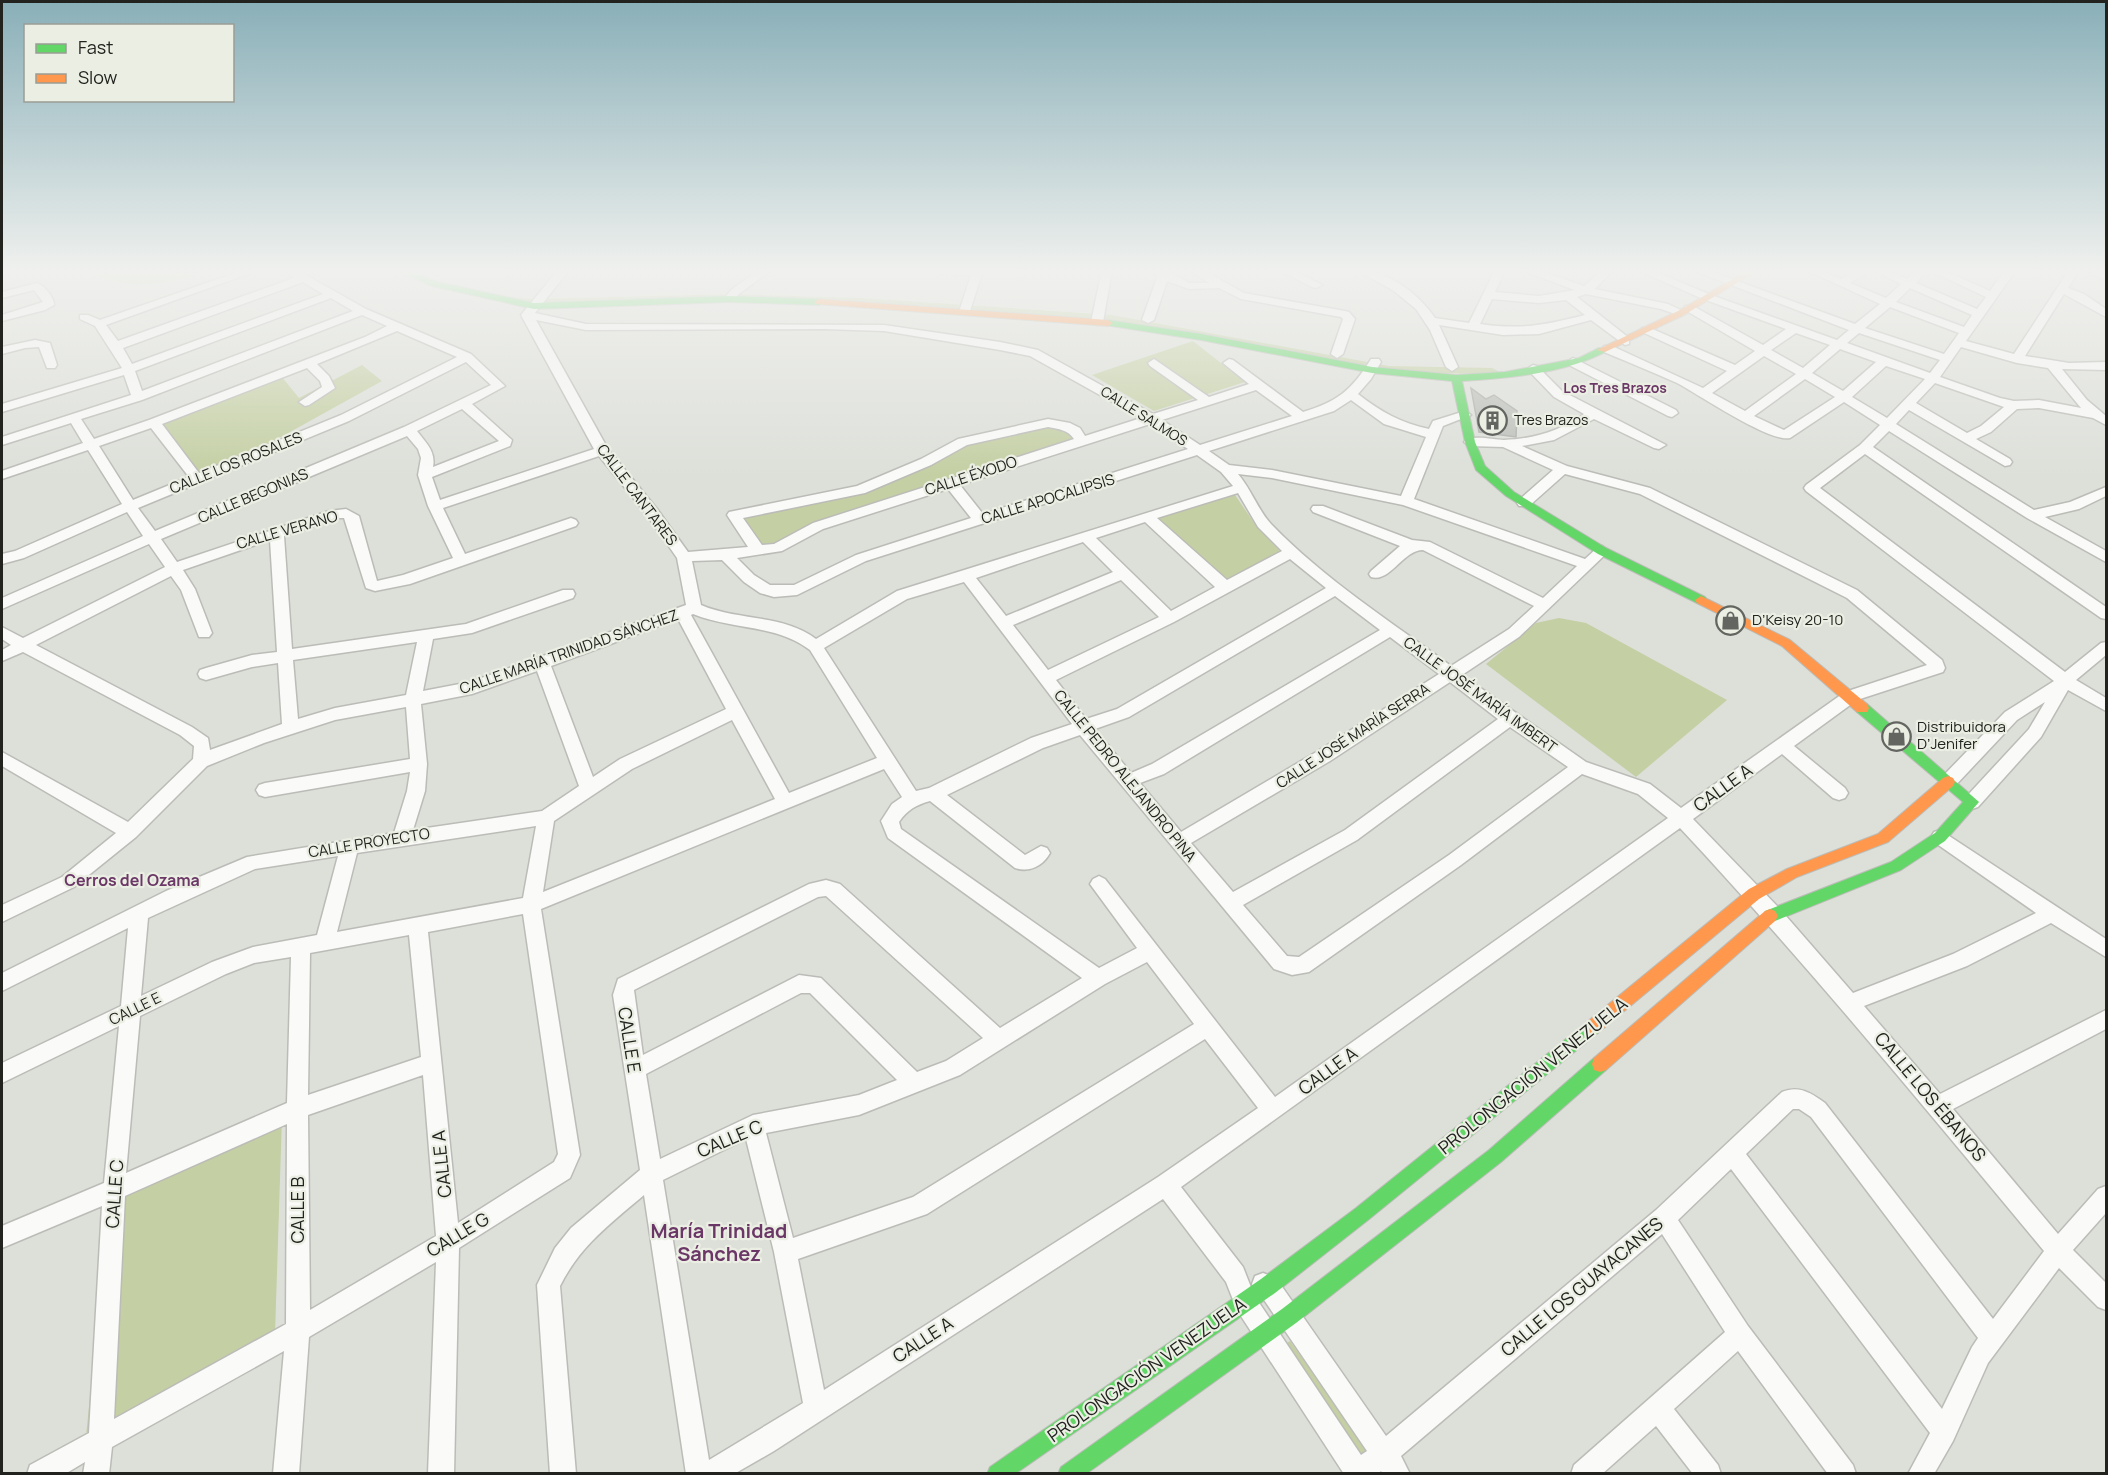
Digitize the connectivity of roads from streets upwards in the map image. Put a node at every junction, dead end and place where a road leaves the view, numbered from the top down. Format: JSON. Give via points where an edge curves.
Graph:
{"nodes":[{"id":1,"x":111,"y":339,"type":"edge"},
{"id":2,"x":137,"y":339,"type":"edge"},
{"id":3,"x":212,"y":339,"type":"edge"},
{"id":4,"x":290,"y":339,"type":"edge"},
{"id":5,"x":371,"y":339,"type":"edge"},
{"id":6,"x":426,"y":339,"type":"edge"},
{"id":7,"x":547,"y":339,"type":"edge"},
{"id":8,"x":954,"y":339,"type":"edge"},
{"id":9,"x":1212,"y":339,"type":"edge"},
{"id":10,"x":1253,"y":339,"type":"edge"},
{"id":11,"x":1342,"y":339,"type":"edge"},
{"id":12,"x":1440,"y":339,"type":"edge"},
{"id":13,"x":1622,"y":339,"type":"edge"},
{"id":14,"x":1629,"y":339,"type":"edge"},
{"id":15,"x":1666,"y":339,"type":"edge"},
{"id":16,"x":1742,"y":339,"type":"edge"},
{"id":17,"x":1780,"y":339,"type":"edge"},
{"id":18,"x":1825,"y":339,"type":"edge"},
{"id":19,"x":1846,"y":339,"type":"edge"},
{"id":20,"x":1887,"y":339,"type":"edge"},
{"id":21,"x":1962,"y":339,"type":"edge"},
{"id":22,"x":2030,"y":339,"type":"edge"},
{"id":23,"x":1625,"y":341,"type":"junction"},
{"id":24,"x":1840,"y":344,"type":"junction"},
{"id":25,"x":1959,"y":344,"type":"junction"},
{"id":26,"x":117,"y":346,"type":"junction"},
{"id":27,"x":1608,"y":349,"type":"junction"},
{"id":28,"x":1764,"y":350,"type":"junction"},
{"id":29,"x":2,"y":351,"type":"edge"},
{"id":30,"x":1337,"y":354,"type":"junction"},
{"id":31,"x":467,"y":357,"type":"junction"},
{"id":32,"x":1948,"y":359,"type":"junction"},
{"id":33,"x":2017,"y":359,"type":"junction"},
{"id":34,"x":1884,"y":361,"type":"junction"},
{"id":35,"x":1573,"y":362,"type":"junction"},
{"id":36,"x":309,"y":363,"type":"junction"},
{"id":37,"x":1154,"y":363,"type":"dead end"},
{"id":38,"x":1229,"y":363,"type":"dead end"},
{"id":39,"x":2052,"y":364,"type":"junction"},
{"id":40,"x":51,"y":365,"type":"dead end"},
{"id":41,"x":1374,"y":366,"type":"junction"},
{"id":42,"x":2106,"y":366,"type":"edge"},
{"id":43,"x":2091,"y":368,"type":"junction"},
{"id":44,"x":130,"y":369,"type":"junction"},
{"id":45,"x":1533,"y":369,"type":"junction"},
{"id":46,"x":1736,"y":370,"type":"junction"},
{"id":47,"x":1454,"y":372,"type":"junction"},
{"id":48,"x":1803,"y":374,"type":"junction"},
{"id":49,"x":1933,"y":378,"type":"junction"},
{"id":50,"x":2106,"y":380,"type":"edge"},
{"id":51,"x":1257,"y":385,"type":"junction"},
{"id":52,"x":1704,"y":393,"type":"junction"},
{"id":53,"x":1352,"y":395,"type":"junction"},
{"id":54,"x":1844,"y":397,"type":"junction"},
{"id":55,"x":138,"y":398,"type":"junction"},
{"id":56,"x":1207,"y":401,"type":"junction"},
{"id":57,"x":305,"y":402,"type":"dead end"},
{"id":58,"x":1909,"y":404,"type":"junction"},
{"id":59,"x":465,"y":405,"type":"junction"},
{"id":60,"x":2014,"y":405,"type":"junction"},
{"id":61,"x":2,"y":408,"type":"edge"},
{"id":62,"x":1672,"y":413,"type":"dead end"},
{"id":63,"x":1593,"y":414,"type":"junction"},
{"id":64,"x":1465,"y":415,"type":"junction"},
{"id":65,"x":74,"y":417,"type":"junction"},
{"id":66,"x":1301,"y":417,"type":"junction"},
{"id":67,"x":1744,"y":417,"type":"junction"},
{"id":68,"x":2101,"y":418,"type":"edge"},
{"id":69,"x":1152,"y":419,"type":"junction"},
{"id":70,"x":154,"y":423,"type":"junction"},
{"id":71,"x":1888,"y":427,"type":"junction"},
{"id":72,"x":409,"y":430,"type":"junction"},
{"id":73,"x":1432,"y":434,"type":"junction"},
{"id":74,"x":1967,"y":438,"type":"junction"},
{"id":75,"x":2,"y":441,"type":"edge"},
{"id":76,"x":1082,"y":441,"type":"junction"},
{"id":77,"x":1470,"y":442,"type":"junction"},
{"id":78,"x":91,"y":443,"type":"junction"},
{"id":79,"x":1508,"y":445,"type":"junction"},
{"id":80,"x":1659,"y":445,"type":"dead end"},
{"id":81,"x":1865,"y":448,"type":"junction"},
{"id":82,"x":602,"y":451,"type":"junction"},
{"id":83,"x":1200,"y":451,"type":"junction"},
{"id":84,"x":2005,"y":462,"type":"dead end"},
{"id":85,"x":1226,"y":469,"type":"junction"},
{"id":86,"x":1562,"y":469,"type":"junction"},
{"id":87,"x":2,"y":475,"type":"edge"},
{"id":88,"x":425,"y":475,"type":"junction"},
{"id":89,"x":196,"y":479,"type":"junction"},
{"id":90,"x":951,"y":483,"type":"junction"},
{"id":91,"x":1242,"y":488,"type":"junction"},
{"id":92,"x":2106,"y":492,"type":"edge"},
{"id":93,"x":1407,"y":501,"type":"junction"},
{"id":94,"x":1524,"y":503,"type":"junction"},
{"id":95,"x":130,"y":506,"type":"junction"},
{"id":96,"x":435,"y":506,"type":"junction"},
{"id":97,"x":1318,"y":509,"type":"dead end"},
{"id":98,"x":2032,"y":515,"type":"junction"},
{"id":99,"x":1147,"y":516,"type":"junction"},
{"id":100,"x":980,"y":520,"type":"junction"},
{"id":101,"x":571,"y":523,"type":"dead end"},
{"id":102,"x":277,"y":532,"type":"junction"},
{"id":103,"x":1085,"y":536,"type":"junction"},
{"id":104,"x":153,"y":538,"type":"junction"},
{"id":105,"x":1411,"y":545,"type":"junction"},
{"id":106,"x":1602,"y":550,"type":"junction"},
{"id":107,"x":758,"y":551,"type":"junction"},
{"id":108,"x":1291,"y":552,"type":"junction"},
{"id":109,"x":726,"y":555,"type":"junction"},
{"id":110,"x":684,"y":557,"type":"junction"},
{"id":111,"x":2106,"y":557,"type":"edge"},
{"id":112,"x":2,"y":559,"type":"edge"},
{"id":113,"x":461,"y":560,"type":"junction"},
{"id":114,"x":1586,"y":564,"type":"junction"},
{"id":115,"x":174,"y":568,"type":"junction"},
{"id":116,"x":1125,"y":573,"type":"junction"},
{"id":117,"x":1376,"y":574,"type":"dead end"},
{"id":118,"x":967,"y":576,"type":"junction"},
{"id":119,"x":1226,"y":588,"type":"junction"},
{"id":120,"x":1336,"y":589,"type":"junction"},
{"id":121,"x":568,"y":594,"type":"dead end"},
{"id":122,"x":2,"y":604,"type":"edge"},
{"id":123,"x":1545,"y":605,"type":"junction"},
{"id":124,"x":688,"y":611,"type":"junction"},
{"id":125,"x":2106,"y":614,"type":"edge"},
{"id":126,"x":1169,"y":618,"type":"junction"},
{"id":127,"x":1004,"y":623,"type":"junction"},
{"id":128,"x":1391,"y":630,"type":"junction"},
{"id":129,"x":2,"y":632,"type":"edge"},
{"id":130,"x":204,"y":633,"type":"dead end"},
{"id":131,"x":426,"y":637,"type":"junction"},
{"id":132,"x":22,"y":645,"type":"junction"},
{"id":133,"x":815,"y":646,"type":"junction"},
{"id":134,"x":2106,"y":647,"type":"edge"},
{"id":135,"x":2,"y":656,"type":"edge"},
{"id":136,"x":285,"y":656,"type":"junction"},
{"id":137,"x":542,"y":663,"type":"junction"},
{"id":138,"x":206,"y":674,"type":"dead end"},
{"id":139,"x":1449,"y":674,"type":"junction"},
{"id":140,"x":1046,"y":678,"type":"junction"},
{"id":141,"x":2065,"y":681,"type":"junction"},
{"id":142,"x":1851,"y":696,"type":"junction"},
{"id":143,"x":413,"y":699,"type":"junction"},
{"id":144,"x":2106,"y":705,"type":"edge"},
{"id":145,"x":736,"y":711,"type":"junction"},
{"id":146,"x":1510,"y":719,"type":"junction"},
{"id":147,"x":1083,"y":727,"type":"junction"},
{"id":148,"x":290,"y":729,"type":"junction"},
{"id":149,"x":1782,"y":746,"type":"junction"},
{"id":150,"x":2,"y":759,"type":"edge"},
{"id":151,"x":887,"y":760,"type":"junction"},
{"id":152,"x":201,"y":761,"type":"junction"},
{"id":153,"x":419,"y":764,"type":"junction"},
{"id":154,"x":1580,"y":768,"type":"junction"},
{"id":155,"x":1128,"y":781,"type":"junction"},
{"id":156,"x":1948,"y":782,"type":"junction"},
{"id":157,"x":588,"y":788,"type":"junction"},
{"id":158,"x":265,"y":790,"type":"dead end"},
{"id":159,"x":1839,"y":793,"type":"dead end"},
{"id":160,"x":933,"y":794,"type":"junction"},
{"id":161,"x":912,"y":799,"type":"junction"},
{"id":162,"x":785,"y":801,"type":"junction"},
{"id":163,"x":1972,"y":802,"type":"junction"},
{"id":164,"x":546,"y":817,"type":"junction"},
{"id":165,"x":1681,"y":818,"type":"junction"},
{"id":166,"x":130,"y":832,"type":"junction"},
{"id":167,"x":1940,"y":837,"type":"junction"},
{"id":168,"x":401,"y":839,"type":"junction"},
{"id":169,"x":1179,"y":842,"type":"junction"},
{"id":170,"x":350,"y":846,"type":"junction"},
{"id":171,"x":1041,"y":853,"type":"dead end"},
{"id":172,"x":1099,"y":884,"type":"dead end"},
{"id":173,"x":1754,"y":894,"type":"junction"},
{"id":174,"x":1230,"y":903,"type":"junction"},
{"id":175,"x":531,"y":905,"type":"junction"},
{"id":176,"x":5,"y":908,"type":"edge"},
{"id":177,"x":1772,"y":914,"type":"junction"},
{"id":178,"x":2052,"y":914,"type":"junction"},
{"id":179,"x":139,"y":915,"type":"junction"},
{"id":180,"x":418,"y":927,"type":"junction"},
{"id":181,"x":325,"y":941,"type":"junction"},
{"id":182,"x":301,"y":945,"type":"junction"},
{"id":183,"x":2106,"y":948,"type":"edge"},
{"id":184,"x":1150,"y":951,"type":"junction"},
{"id":185,"x":1098,"y":978,"type":"junction"},
{"id":186,"x":2,"y":981,"type":"edge"},
{"id":187,"x":1849,"y":1003,"type":"junction"},
{"id":188,"x":131,"y":1011,"type":"junction"},
{"id":189,"x":2106,"y":1019,"type":"edge"},
{"id":190,"x":1208,"y":1026,"type":"junction"},
{"id":191,"x":999,"y":1040,"type":"junction"},
{"id":192,"x":431,"y":1063,"type":"junction"},
{"id":193,"x":634,"y":1070,"type":"junction"},
{"id":194,"x":2,"y":1073,"type":"edge"},
{"id":195,"x":914,"y":1083,"type":"junction"},
{"id":196,"x":1937,"y":1106,"type":"junction"},
{"id":197,"x":297,"y":1109,"type":"junction"},
{"id":198,"x":1272,"y":1110,"type":"junction"},
{"id":199,"x":753,"y":1125,"type":"junction"},
{"id":200,"x":1731,"y":1152,"type":"junction"},
{"id":201,"x":651,"y":1175,"type":"junction"},
{"id":202,"x":1166,"y":1185,"type":"junction"},
{"id":203,"x":114,"y":1190,"type":"junction"},
{"id":204,"x":2106,"y":1197,"type":"edge"},
{"id":205,"x":1664,"y":1218,"type":"junction"},
{"id":206,"x":2,"y":1237,"type":"edge"},
{"id":207,"x":448,"y":1242,"type":"junction"},
{"id":208,"x":2058,"y":1251,"type":"junction"},
{"id":209,"x":785,"y":1252,"type":"junction"},
{"id":210,"x":1235,"y":1275,"type":"junction"},
{"id":211,"x":1268,"y":1286,"type":"junction"},
{"id":212,"x":2106,"y":1299,"type":"edge"},
{"id":213,"x":1245,"y":1302,"type":"junction"},
{"id":214,"x":1289,"y":1316,"type":"junction"},
{"id":215,"x":298,"y":1330,"type":"junction"},
{"id":216,"x":1265,"y":1333,"type":"junction"},
{"id":217,"x":1740,"y":1334,"type":"junction"},
{"id":218,"x":1993,"y":1338,"type":"junction"},
{"id":219,"x":816,"y":1408,"type":"junction"},
{"id":220,"x":1658,"y":1409,"type":"junction"},
{"id":221,"x":1944,"y":1432,"type":"junction"},
{"id":222,"x":101,"y":1437,"type":"junction"},
{"id":223,"x":1384,"y":1454,"type":"junction"},
{"id":224,"x":39,"y":1473,"type":"edge"},
{"id":225,"x":96,"y":1473,"type":"edge"},
{"id":226,"x":286,"y":1473,"type":"edge"},
{"id":227,"x":441,"y":1473,"type":"edge"},
{"id":228,"x":563,"y":1473,"type":"edge"},
{"id":229,"x":699,"y":1473,"type":"edge"},
{"id":230,"x":709,"y":1473,"type":"edge"},
{"id":231,"x":997,"y":1473,"type":"edge"},
{"id":232,"x":1068,"y":1473,"type":"edge"},
{"id":233,"x":1358,"y":1473,"type":"edge"},
{"id":234,"x":1398,"y":1473,"type":"edge"},
{"id":235,"x":1583,"y":1473,"type":"edge"},
{"id":236,"x":1709,"y":1473,"type":"edge"},
{"id":237,"x":1844,"y":1473,"type":"edge"},
{"id":238,"x":1920,"y":1473,"type":"edge"}],
"edges":[{"from":1,"to":26,"type":"street"},
{"from":2,"to":26,"type":"street"},
{"from":3,"to":44,"type":"street"},
{"from":4,"to":55,"type":"street"},
{"from":5,"to":36,"type":"street"},
{"from":6,"to":31,"type":"street"},
{"from":7,"to":82,"type":"street","name":"CALLE CANTARES","via":[[568,393]]},
{"from":8,"to":69,"type":"street","name":"CALLE SALMOS","via":[[1034,353]]},
{"from":9,"to":41,"type":"street"},
{"from":10,"to":30,"type":"street"},
{"from":11,"to":30,"type":"street"},
{"from":12,"to":47,"type":"street"},
{"from":13,"to":23,"type":"street"},
{"from":14,"to":23,"type":"street"},
{"from":15,"to":46,"type":"street"},
{"from":16,"to":28,"type":"street"},
{"from":17,"to":28,"type":"street"},
{"from":18,"to":24,"type":"street"},
{"from":19,"to":24,"type":"street"},
{"from":20,"to":32,"type":"street"},
{"from":21,"to":25,"type":"street"},
{"from":22,"to":33,"type":"street"},
{"from":23,"to":27,"type":"street"},
{"from":24,"to":34,"type":"street"},
{"from":24,"to":48,"type":"street"},
{"from":25,"to":32,"type":"street"},
{"from":25,"to":33,"type":"street"},
{"from":26,"to":44,"type":"street"},
{"from":27,"to":35,"type":"street"},
{"from":27,"to":52,"type":"street"},
{"from":28,"to":46,"type":"street"},
{"from":28,"to":48,"type":"street"},
{"from":29,"to":40,"type":"street","via":[[43,343]]},
{"from":30,"to":41,"type":"street"},
{"from":31,"to":59,"type":"street","name":"CALLE BEGONIAS","via":[[499,386]]},
{"from":31,"to":89,"type":"street","name":"CALLE LOS ROSALES","via":[[345,418]]},
{"from":32,"to":49,"type":"street"},
{"from":33,"to":39,"type":"street"},
{"from":34,"to":49,"type":"street"},
{"from":34,"to":54,"type":"street"},
{"from":35,"to":45,"type":"street"},
{"from":35,"to":62,"type":"street"},
{"from":36,"to":57,"type":"street","via":[[329,388]]},
{"from":36,"to":70,"type":"street"},
{"from":37,"to":56,"type":"street"},
{"from":38,"to":51,"type":"street"},
{"from":39,"to":43,"type":"street"},
{"from":39,"to":68,"type":"street","via":[[2069,390]]},
{"from":41,"to":47,"type":"street"},
{"from":41,"to":53,"type":"street","name":"CALLE APOCALIPSIS"},
{"from":42,"to":43,"type":"street"},
{"from":43,"to":50,"type":"street"},
{"from":44,"to":55,"type":"street"},
{"from":44,"to":61,"type":"street"},
{"from":45,"to":47,"type":"street"},
{"from":45,"to":63,"type":"street","via":[[1558,394]]},
{"from":46,"to":52,"type":"street"},
{"from":47,"to":64,"type":"street"},
{"from":48,"to":54,"type":"street"},
{"from":48,"to":67,"type":"street"},
{"from":49,"to":58,"type":"street"},
{"from":49,"to":60,"type":"street"},
{"from":51,"to":56,"type":"street","name":"CALLE ÉXODO"},
{"from":51,"to":66,"type":"street"},
{"from":52,"to":67,"type":"street"},
{"from":53,"to":66,"type":"street","name":"CALLE APOCALIPSIS","via":[[1330,408]]},
{"from":53,"to":73,"type":"street","via":[[1383,420]]},
{"from":54,"to":67,"type":"street","via":[[1785,435]]},
{"from":54,"to":71,"type":"street"},
{"from":55,"to":65,"type":"street"},
{"from":56,"to":69,"type":"street","name":"CALLE ÉXODO"},
{"from":58,"to":71,"type":"street"},
{"from":58,"to":74,"type":"street"},
{"from":59,"to":72,"type":"street","name":"CALLE BEGONIAS"},
{"from":59,"to":88,"type":"street","via":[[505,443]]},
{"from":60,"to":68,"type":"street","via":[[2038,404]]},
{"from":60,"to":74,"type":"street","via":[[1986,429]]},
{"from":63,"to":79,"type":"street","via":[[1575,428],[1550,438]]},
{"from":63,"to":80,"type":"street"},
{"from":64,"to":73,"type":"street","via":[[1438,424]]},
{"from":64,"to":77,"type":"street"},
{"from":65,"to":75,"type":"street"},
{"from":65,"to":78,"type":"street"},
{"from":66,"to":83,"type":"street","name":"CALLE APOCALIPSIS"},
{"from":69,"to":76,"type":"street","name":"CALLE ÉXODO"},
{"from":69,"to":83,"type":"street","name":"CALLE SALMOS"},
{"from":70,"to":78,"type":"street"},
{"from":70,"to":89,"type":"street"},
{"from":71,"to":81,"type":"street"},
{"from":71,"to":98,"type":"street"},
{"from":72,"to":88,"type":"street","via":[[428,458]]},
{"from":72,"to":104,"type":"street","name":"CALLE BEGONIAS"},
{"from":73,"to":93,"type":"street"},
{"from":74,"to":84,"type":"street"},
{"from":76,"to":90,"type":"street","name":"CALLE ÉXODO"},
{"from":76,"to":107,"type":"street","via":[[1075,431],[1048,423],[963,442],[860,490],[734,515]]},
{"from":77,"to":79,"type":"street"},
{"from":77,"to":94,"type":"street","via":[[1480,468]]},
{"from":78,"to":87,"type":"street"},
{"from":78,"to":95,"type":"street"},
{"from":79,"to":86,"type":"street"},
{"from":81,"to":125,"type":"street"},
{"from":81,"to":141,"type":"street","via":[[1811,488]]},
{"from":82,"to":96,"type":"street"},
{"from":82,"to":110,"type":"street","name":"CALLE CANTARES"},
{"from":83,"to":85,"type":"street","name":"CALLE SALMOS"},
{"from":83,"to":100,"type":"street","name":"CALLE APOCALIPSIS"},
{"from":85,"to":91,"type":"street","name":"CALLE JOSÉ MARÍA IMBERT"},
{"from":85,"to":93,"type":"street","via":[[1272,474]]},
{"from":86,"to":94,"type":"street"},
{"from":86,"to":142,"type":"street","name":"CALLE A","via":[[1645,491],[1852,594],[1936,664],[1937,668]]},
{"from":88,"to":96,"type":"street"},
{"from":89,"to":95,"type":"street","name":"CALLE LOS ROSALES"},
{"from":90,"to":100,"type":"street"},
{"from":90,"to":107,"type":"street","name":"CALLE ÉXODO","via":[[818,526],[777,548]]},
{"from":91,"to":99,"type":"street"},
{"from":91,"to":108,"type":"street","name":"CALLE JOSÉ MARÍA IMBERT","via":[[1263,524]]},
{"from":92,"to":98,"type":"street","via":[[2074,506]]},
{"from":93,"to":114,"type":"street"},
{"from":94,"to":106,"type":"street"},
{"from":95,"to":104,"type":"street"},
{"from":95,"to":112,"type":"street","name":"CALLE LOS ROSALES"},
{"from":96,"to":113,"type":"street"},
{"from":97,"to":105,"type":"street"},
{"from":98,"to":111,"type":"street"},
{"from":99,"to":103,"type":"street"},
{"from":99,"to":119,"type":"street"},
{"from":100,"to":109,"type":"street","name":"CALLE APOCALIPSIS","via":[[861,558],[786,593],[758,587]]},
{"from":101,"to":113,"type":"street","name":"CALLE VERANO"},
{"from":102,"to":113,"type":"street","name":"CALLE VERANO","via":[[334,514],[352,516],[371,584],[375,586]]},
{"from":102,"to":115,"type":"street","name":"CALLE VERANO"},
{"from":102,"to":136,"type":"street"},
{"from":103,"to":116,"type":"street"},
{"from":103,"to":118,"type":"street"},
{"from":104,"to":115,"type":"street"},
{"from":104,"to":122,"type":"street","name":"CALLE BEGONIAS"},
{"from":105,"to":117,"type":"street"},
{"from":105,"to":123,"type":"street","via":[[1425,545]]},
{"from":106,"to":114,"type":"street","name":"CALLE JOSÉ MARÍA SERRA"},
{"from":106,"to":142,"type":"street","via":[[1786,643]]},
{"from":107,"to":109,"type":"street","name":"CALLE ÉXODO"},
{"from":108,"to":119,"type":"street"},
{"from":108,"to":120,"type":"street","name":"CALLE JOSÉ MARÍA IMBERT"},
{"from":109,"to":110,"type":"street","name":"CALLE ÉXODO"},
{"from":110,"to":124,"type":"street","name":"CALLE CANTARES"},
{"from":114,"to":123,"type":"street","name":"CALLE JOSÉ MARÍA SERRA"},
{"from":115,"to":130,"type":"street","via":[[188,589]]},
{"from":115,"to":132,"type":"street","name":"CALLE VERANO"},
{"from":116,"to":126,"type":"street"},
{"from":116,"to":127,"type":"street"},
{"from":118,"to":127,"type":"street","name":"CALLE PEDRO ALEJANDRO PINA"},
{"from":118,"to":133,"type":"street","via":[[902,595]]},
{"from":119,"to":126,"type":"street"},
{"from":120,"to":128,"type":"street","name":"CALLE JOSÉ MARÍA IMBERT"},
{"from":120,"to":147,"type":"street","via":[[1123,713]]},
{"from":121,"to":131,"type":"street","via":[[467,629]]},
{"from":123,"to":139,"type":"street","name":"CALLE JOSÉ MARÍA SERRA","via":[[1514,633]]},
{"from":124,"to":133,"type":"street","via":[[789,629]]},
{"from":124,"to":137,"type":"street","name":"CALLE MARÍA TRINIDAD SÁNCHEZ"},
{"from":124,"to":145,"type":"street","name":"CALLE CANTARES"},
{"from":126,"to":140,"type":"street"},
{"from":127,"to":140,"type":"street","name":"CALLE PEDRO ALEJANDRO PINA"},
{"from":128,"to":139,"type":"street","name":"CALLE JOSÉ MARÍA IMBERT"},
{"from":128,"to":155,"type":"street","via":[[1158,769]]},
{"from":129,"to":132,"type":"street"},
{"from":131,"to":136,"type":"street"},
{"from":131,"to":143,"type":"street"},
{"from":132,"to":135,"type":"street","name":"CALLE VERANO"},
{"from":132,"to":152,"type":"street","via":[[186,731],[202,743]]},
{"from":133,"to":151,"type":"street"},
{"from":134,"to":141,"type":"street","name":"PROLONGACIÓN VENEZUELA"},
{"from":136,"to":138,"type":"street"},
{"from":136,"to":148,"type":"street"},
{"from":137,"to":143,"type":"street","name":"CALLE MARÍA TRINIDAD SÁNCHEZ","via":[[472,688]]},
{"from":137,"to":157,"type":"street"},
{"from":139,"to":146,"type":"street","name":"CALLE JOSÉ MARÍA IMBERT"},
{"from":139,"to":169,"type":"street","name":"CALLE JOSÉ MARÍA SERRA","via":[[1324,756]]},
{"from":140,"to":147,"type":"street","name":"CALLE PEDRO ALEJANDRO PINA"},
{"from":141,"to":144,"type":"street"},
{"from":141,"to":156,"type":"street","name":"PROLONGACIÓN VENEZUELA","via":[[2011,716]]},
{"from":141,"to":163,"type":"street","name":"PROLONGACIÓN VENEZUELA","via":[[2035,733]]},
{"from":142,"to":149,"type":"street","name":"CALLE A"},
{"from":142,"to":156,"type":"street"},
{"from":143,"to":148,"type":"street","name":"CALLE MARÍA TRINIDAD SÁNCHEZ","via":[[335,714]]},
{"from":143,"to":153,"type":"street"},
{"from":145,"to":157,"type":"street","name":"CALLE PROYECTO","via":[[626,764]]},
{"from":145,"to":162,"type":"street","name":"CALLE CANTARES"},
{"from":146,"to":154,"type":"street","name":"CALLE JOSÉ MARÍA IMBERT"},
{"from":146,"to":174,"type":"street","via":[[1351,835]]},
{"from":147,"to":155,"type":"street","name":"CALLE PEDRO ALEJANDRO PINA"},
{"from":147,"to":160,"type":"street","via":[[1036,743]]},
{"from":148,"to":152,"type":"street","name":"CALLE MARÍA TRINIDAD SÁNCHEZ"},
{"from":149,"to":159,"type":"street"},
{"from":149,"to":165,"type":"street","name":"CALLE A"},
{"from":150,"to":166,"type":"street"},
{"from":151,"to":161,"type":"street"},
{"from":151,"to":162,"type":"street","name":"CALLE E"},
{"from":152,"to":166,"type":"street"},
{"from":153,"to":158,"type":"street"},
{"from":153,"to":168,"type":"street","via":[[414,801]]},
{"from":154,"to":165,"type":"street","name":"CALLE JOSÉ MARÍA IMBERT","via":[[1644,789]]},
{"from":154,"to":174,"type":"street","name":"CALLE PEDRO ALEJANDRO PINA","via":[[1302,966],[1281,963]]},
{"from":155,"to":169,"type":"street","name":"CALLE PEDRO ALEJANDRO PINA"},
{"from":156,"to":163,"type":"street"},
{"from":156,"to":173,"type":"street","name":"PROLONGACIÓN VENEZUELA","via":[[1883,838],[1792,873]]},
{"from":157,"to":164,"type":"street","name":"CALLE PROYECTO"},
{"from":160,"to":161,"type":"street"},
{"from":160,"to":171,"type":"street","via":[[1021,863],[1028,863]]},
{"from":161,"to":185,"type":"street","via":[[890,821],[894,833]]},
{"from":162,"to":175,"type":"street","name":"CALLE E"},
{"from":163,"to":167,"type":"street","name":"PROLONGACIÓN VENEZUELA"},
{"from":164,"to":168,"type":"street","name":"CALLE PROYECTO"},
{"from":164,"to":175,"type":"street","name":"CALLE G"},
{"from":165,"to":173,"type":"street","name":"CALLE JOSÉ MARÍA IMBERT"},
{"from":165,"to":198,"type":"street","name":"CALLE A"},
{"from":166,"to":176,"type":"street","via":[[68,882]]},
{"from":167,"to":177,"type":"street","name":"PROLONGACIÓN VENEZUELA","via":[[1896,866]]},
{"from":167,"to":178,"type":"street"},
{"from":168,"to":170,"type":"street","name":"CALLE PROYECTO"},
{"from":169,"to":174,"type":"street","name":"CALLE PEDRO ALEJANDRO PINA"},
{"from":170,"to":179,"type":"street","name":"CALLE PROYECTO","via":[[250,863]]},
{"from":170,"to":181,"type":"street"},
{"from":172,"to":184,"type":"street"},
{"from":173,"to":177,"type":"street","name":"CALLE LOS ÉBANOS"},
{"from":173,"to":211,"type":"street","name":"PROLONGACIÓN VENEZUELA","via":[[1408,1177]]},
{"from":175,"to":180,"type":"street","name":"CALLE E"},
{"from":175,"to":207,"type":"street","name":"CALLE G","via":[[569,1155],[562,1170]]},
{"from":177,"to":187,"type":"street","name":"CALLE LOS ÉBANOS"},
{"from":177,"to":214,"type":"street","name":"PROLONGACIÓN VENEZUELA","via":[[1496,1156]]},
{"from":178,"to":183,"type":"street"},
{"from":178,"to":187,"type":"street","via":[[1960,960]]},
{"from":179,"to":186,"type":"street","name":"CALLE PROYECTO"},
{"from":179,"to":188,"type":"street","name":"CALLE C"},
{"from":180,"to":181,"type":"street","name":"CALLE E"},
{"from":180,"to":192,"type":"street","name":"CALLE A"},
{"from":181,"to":182,"type":"street","name":"CALLE E"},
{"from":182,"to":188,"type":"street","name":"CALLE E","via":[[253,955],[219,968]]},
{"from":182,"to":197,"type":"street","name":"CALLE B"},
{"from":184,"to":185,"type":"street","name":"CALLE C"},
{"from":184,"to":190,"type":"street"},
{"from":185,"to":191,"type":"street","name":"CALLE C"},
{"from":187,"to":196,"type":"street","name":"CALLE LOS ÉBANOS"},
{"from":188,"to":194,"type":"street","name":"CALLE E"},
{"from":188,"to":203,"type":"street","name":"CALLE C"},
{"from":189,"to":196,"type":"street"},
{"from":190,"to":198,"type":"street"},
{"from":190,"to":209,"type":"street","via":[[919,1206]]},
{"from":191,"to":193,"type":"street","name":"CALLE E","via":[[834,890],[826,888],[624,986],[622,995]]},
{"from":191,"to":195,"type":"street","name":"CALLE C","via":[[953,1068]]},
{"from":192,"to":197,"type":"street"},
{"from":192,"to":207,"type":"street","name":"CALLE A"},
{"from":193,"to":195,"type":"street","via":[[807,983],[814,984]]},
{"from":193,"to":201,"type":"street","name":"CALLE E"},
{"from":195,"to":199,"type":"street","name":"CALLE C","via":[[859,1105]]},
{"from":196,"to":208,"type":"street","name":"CALLE LOS ÉBANOS"},
{"from":197,"to":203,"type":"street"},
{"from":197,"to":215,"type":"street","name":"CALLE B"},
{"from":198,"to":202,"type":"street","name":"CALLE A"},
{"from":199,"to":201,"type":"street","name":"CALLE C"},
{"from":199,"to":209,"type":"street"},
{"from":200,"to":205,"type":"street","name":"CALLE LOS GUAYACANES"},
{"from":200,"to":218,"type":"street","name":"CALLE LOS GUAYACANES","via":[[1789,1098],[1802,1100],[1818,1110]]},
{"from":200,"to":221,"type":"street"},
{"from":201,"to":228,"type":"street","name":"CALLE C","via":[[579,1236],[548,1285]]},
{"from":201,"to":229,"type":"street","name":"CALLE E"},
{"from":202,"to":210,"type":"street"},
{"from":202,"to":219,"type":"street","name":"CALLE A"},
{"from":203,"to":206,"type":"street"},
{"from":203,"to":222,"type":"street","name":"CALLE C"},
{"from":204,"to":208,"type":"street"},
{"from":205,"to":217,"type":"street"},
{"from":205,"to":223,"type":"street","name":"CALLE LOS GUAYACANES"},
{"from":207,"to":215,"type":"street","name":"CALLE G"},
{"from":207,"to":227,"type":"street","name":"CALLE A"},
{"from":208,"to":212,"type":"street","name":"CALLE LOS ÉBANOS"},
{"from":208,"to":218,"type":"street"},
{"from":209,"to":219,"type":"street"},
{"from":210,"to":211,"type":"street"},
{"from":210,"to":213,"type":"street"},
{"from":211,"to":213,"type":"street","name":"PROLONGACIÓN VENEZUELA"},
{"from":211,"to":214,"type":"street"},
{"from":213,"to":216,"type":"street"},
{"from":213,"to":231,"type":"street","name":"PROLONGACIÓN VENEZUELA"},
{"from":214,"to":216,"type":"street","name":"PROLONGACIÓN VENEZUELA"},
{"from":214,"to":223,"type":"street"},
{"from":215,"to":222,"type":"street","name":"CALLE G"},
{"from":215,"to":226,"type":"street","name":"CALLE B"},
{"from":216,"to":232,"type":"street","name":"PROLONGACIÓN VENEZUELA"},
{"from":216,"to":233,"type":"street"},
{"from":217,"to":220,"type":"street"},
{"from":217,"to":237,"type":"street"},
{"from":218,"to":221,"type":"street","via":[[1980,1355]]},
{"from":219,"to":230,"type":"street","name":"CALLE A","via":[[765,1443]]},
{"from":220,"to":235,"type":"street"},
{"from":220,"to":236,"type":"street"},
{"from":221,"to":238,"type":"street"},
{"from":222,"to":224,"type":"street","name":"CALLE G"},
{"from":222,"to":225,"type":"street","name":"CALLE C"},
{"from":223,"to":233,"type":"street","name":"CALLE LOS GUAYACANES"},
{"from":223,"to":234,"type":"street"}]}
